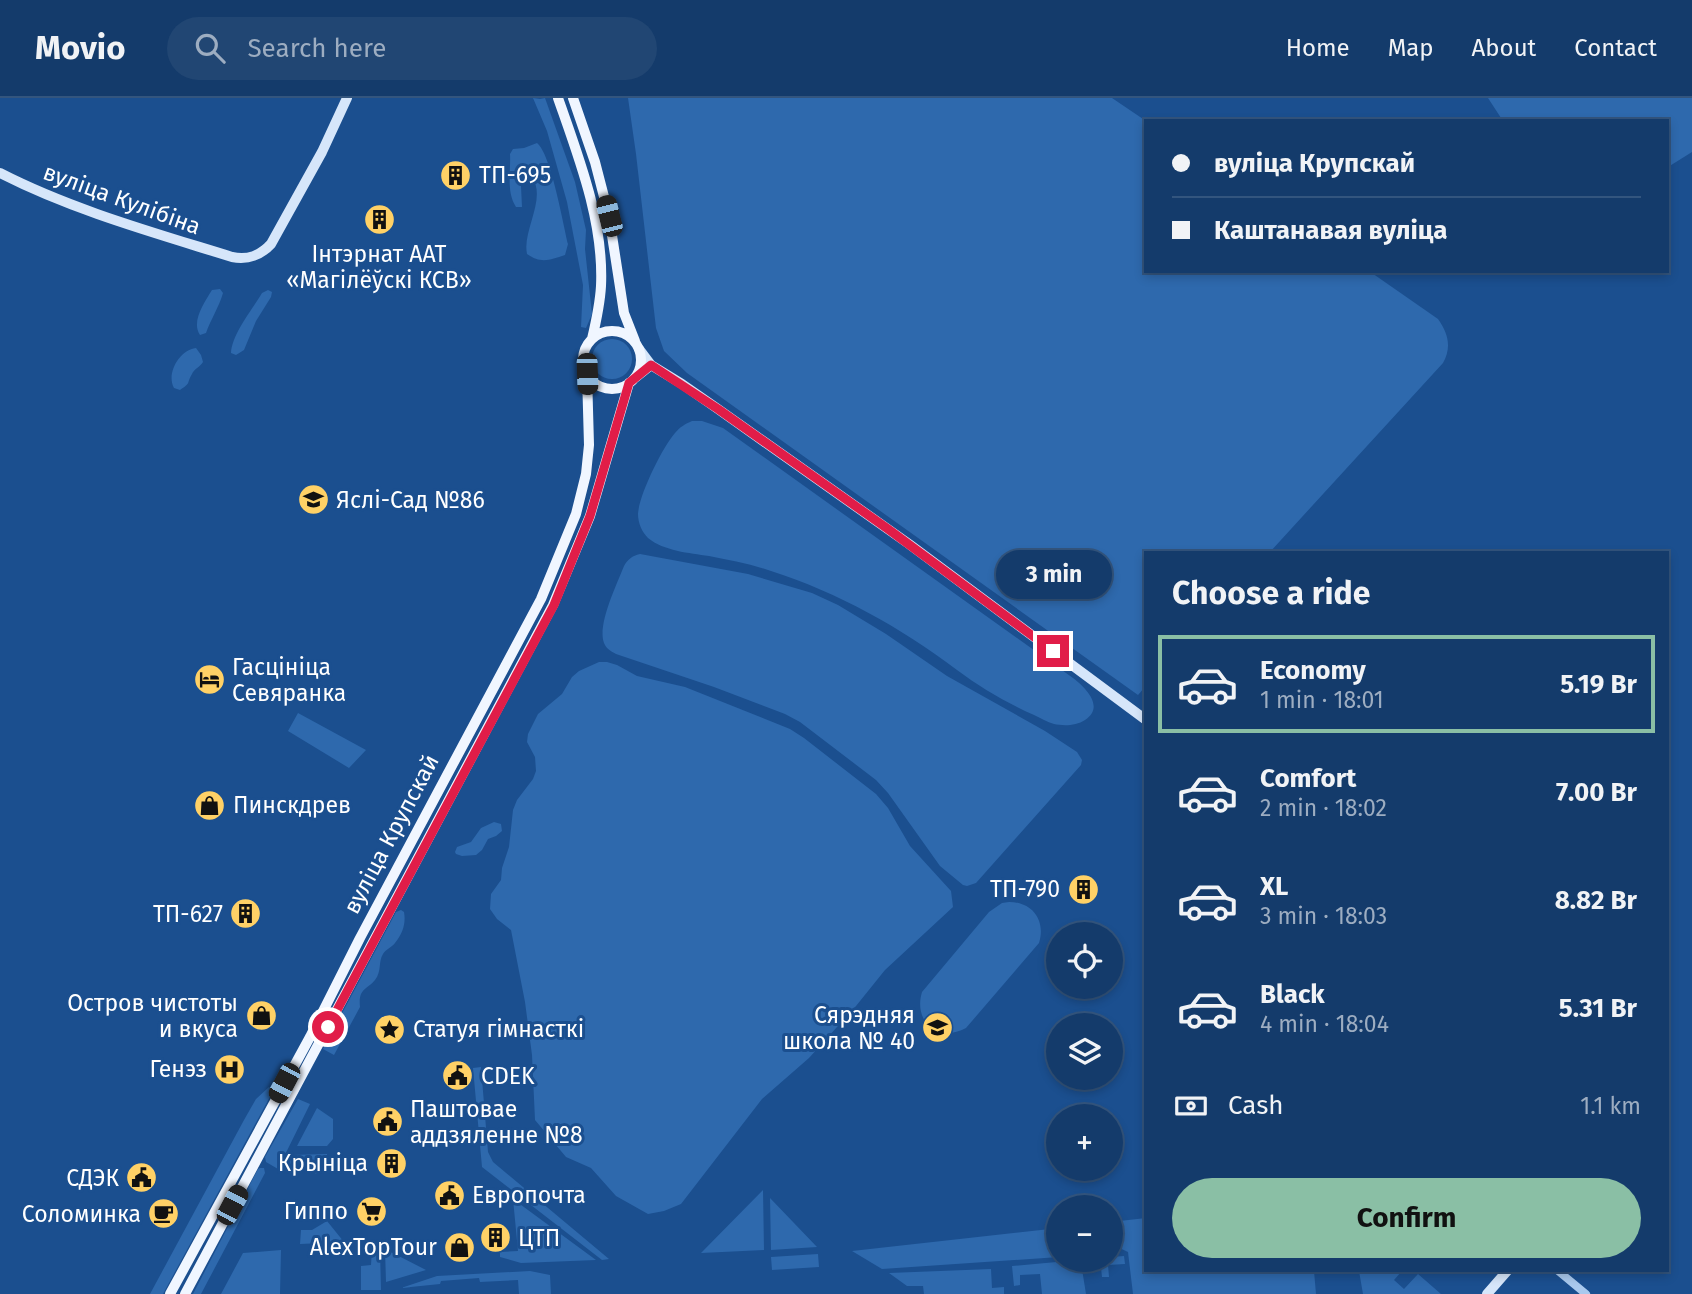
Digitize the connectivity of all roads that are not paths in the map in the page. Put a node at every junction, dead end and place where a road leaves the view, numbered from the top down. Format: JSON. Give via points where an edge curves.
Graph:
{"nodes":[{"id":1,"x":347,"y":98,"type":"edge"},
{"id":2,"x":558,"y":98,"type":"edge"},
{"id":3,"x":573,"y":98,"type":"edge"},
{"id":4,"x":0,"y":173,"type":"edge"},
{"id":5,"x":592,"y":339,"type":"junction"},
{"id":6,"x":637,"y":345,"type":"junction"},
{"id":7,"x":651,"y":365,"type":"junction"},
{"id":8,"x":587,"y":374,"type":"junction"},
{"id":9,"x":632,"y":380,"type":"junction"},
{"id":10,"x":1144,"y":719,"type":"edge"},
{"id":11,"x":1506,"y":1272,"type":"edge"},
{"id":12,"x":1559,"y":1272,"type":"edge"},
{"id":13,"x":170,"y":1294,"type":"edge"},
{"id":14,"x":186,"y":1294,"type":"edge"},
{"id":15,"x":1487,"y":1294,"type":"edge"},
{"id":16,"x":1586,"y":1294,"type":"edge"}],
"edges":[{"from":1,"to":4,"type":"main road","name":"вуліца Кулібіна","via":[[271,244],[254,257],[232,257],[151,232]]},
{"from":2,"to":5,"type":"main road","via":[[586,181],[599,247],[601,286]]},
{"from":3,"to":6,"type":"main road","via":[[596,162],[624,313]]},
{"from":5,"to":6,"type":"main road","via":[[618,331]]},
{"from":5,"to":8,"type":"main road","via":[[583,356]]},
{"from":6,"to":7,"type":"main road"},
{"from":6,"to":9,"type":"main road","via":[[640,368]]},
{"from":7,"to":9,"type":"main road"},
{"from":7,"to":10,"type":"main road","via":[[898,536]]},
{"from":8,"to":9,"type":"main road","via":[[601,387],[620,388]]},
{"from":8,"to":13,"type":"main road","name":"вуліца Крупскай","via":[[586,474],[576,514],[541,599]]},
{"from":9,"to":14,"type":"main road","name":"вуліца Крупскай","via":[[590,516],[554,605]]},
{"from":11,"to":15,"type":"main road"},
{"from":12,"to":16,"type":"street"}]}
